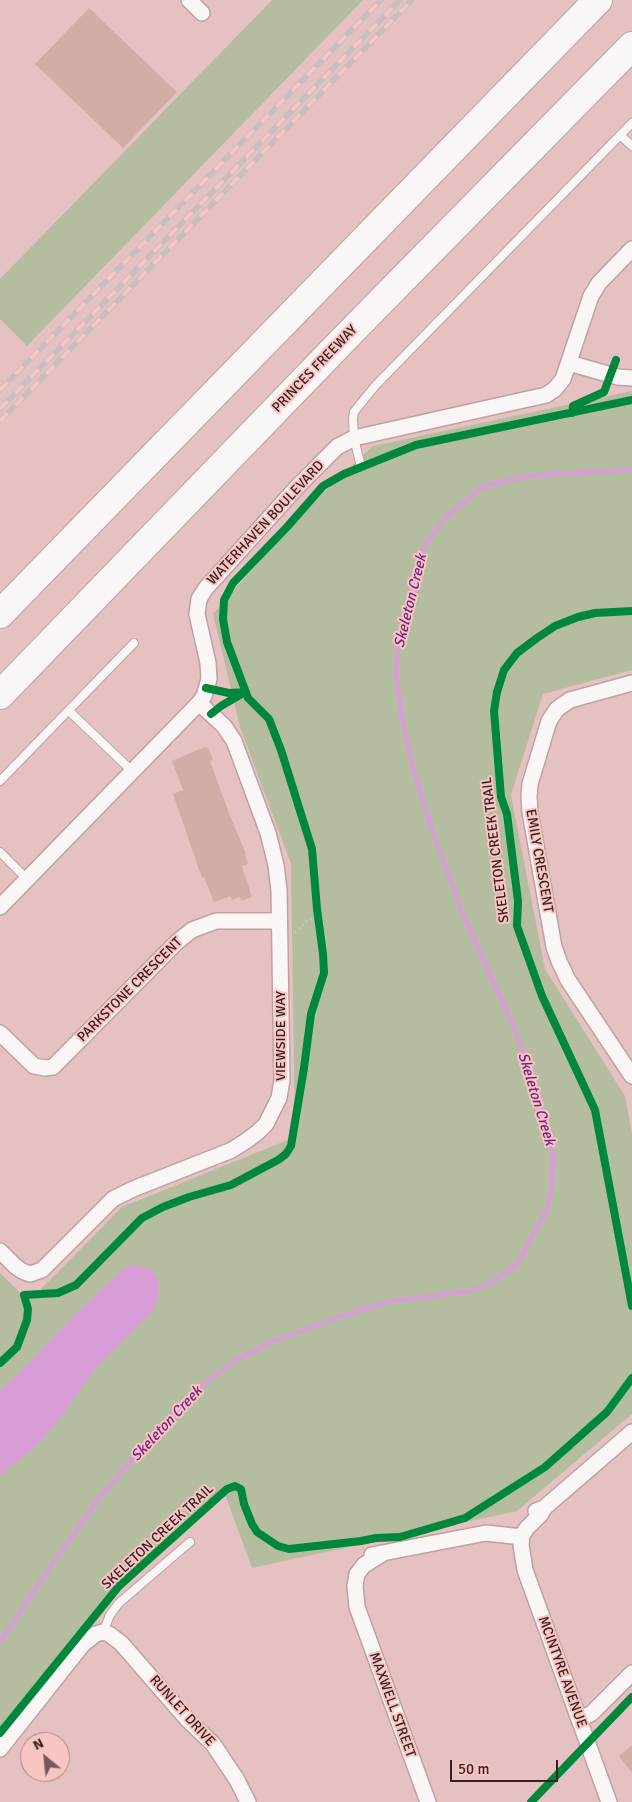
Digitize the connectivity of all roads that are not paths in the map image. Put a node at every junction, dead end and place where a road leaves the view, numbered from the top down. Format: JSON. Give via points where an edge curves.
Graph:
{"nodes":[{"id":1,"x":189,"y":0,"type":"edge"},
{"id":2,"x":598,"y":0,"type":"edge"},
{"id":3,"x":202,"y":13,"type":"dead end"},
{"id":4,"x":632,"y":46,"type":"edge"},
{"id":5,"x":632,"y":123,"type":"edge"},
{"id":6,"x":620,"y":135,"type":"junction"},
{"id":7,"x":632,"y":146,"type":"edge"},
{"id":8,"x":632,"y":249,"type":"edge"},
{"id":9,"x":569,"y":363,"type":"junction"},
{"id":10,"x":632,"y":378,"type":"edge"},
{"id":11,"x":354,"y":438,"type":"junction"},
{"id":12,"x":361,"y":467,"type":"dead end"},
{"id":13,"x":0,"y":614,"type":"edge"},
{"id":14,"x":134,"y":643,"type":"dead end"},
{"id":15,"x":632,"y":683,"type":"edge"},
{"id":16,"x":0,"y":695,"type":"edge"},
{"id":17,"x":199,"y":703,"type":"junction"},
{"id":18,"x":69,"y":711,"type":"junction"},
{"id":19,"x":132,"y":771,"type":"junction"},
{"id":20,"x":0,"y":781,"type":"edge"},
{"id":21,"x":0,"y":852,"type":"edge"},
{"id":22,"x":27,"y":879,"type":"junction"},
{"id":23,"x":0,"y":907,"type":"edge"},
{"id":24,"x":279,"y":921,"type":"junction"},
{"id":25,"x":0,"y":1034,"type":"edge"},
{"id":26,"x":632,"y":1076,"type":"edge"},
{"id":27,"x":0,"y":1251,"type":"edge"},
{"id":28,"x":632,"y":1432,"type":"edge"},
{"id":29,"x":518,"y":1537,"type":"junction"},
{"id":30,"x":190,"y":1542,"type":"dead end"},
{"id":31,"x":103,"y":1632,"type":"junction"},
{"id":32,"x":632,"y":1673,"type":"edge"},
{"id":33,"x":579,"y":1720,"type":"junction"},
{"id":34,"x":0,"y":1749,"type":"edge"},
{"id":35,"x":248,"y":1802,"type":"edge"},
{"id":36,"x":428,"y":1802,"type":"edge"},
{"id":37,"x":609,"y":1802,"type":"edge"}],
"edges":[{"from":1,"to":3,"type":"street"},
{"from":2,"to":13,"type":"highway"},
{"from":4,"to":16,"type":"highway","name":"PRINCES FREEWAY"},
{"from":5,"to":6,"type":"lane"},
{"from":6,"to":7,"type":"lane"},
{"from":6,"to":11,"type":"lane","via":[[375,386],[354,412]]},
{"from":8,"to":9,"type":"street","name":"WATERHAVEN BOULEVARD","via":[[598,283]]},
{"from":9,"to":10,"type":"street"},
{"from":9,"to":11,"type":"street","name":"WATERHAVEN BOULEVARD","via":[[563,379],[546,395]]},
{"from":11,"to":12,"type":"lane"},
{"from":11,"to":17,"type":"street","name":"WATERHAVEN BOULEVARD","via":[[337,447],[298,486],[199,599],[197,614],[209,679]]},
{"from":14,"to":18,"type":"lane"},
{"from":15,"to":26,"type":"street","name":"EMILY CRESCENT","via":[[570,700],[557,708],[530,784],[529,797],[559,961],[568,980]]},
{"from":17,"to":19,"type":"street","name":"WATERHAVEN BOULEVARD"},
{"from":17,"to":24,"type":"street","name":"VIEWSIDE WAY","via":[[228,730],[268,833],[278,877]]},
{"from":18,"to":19,"type":"lane"},
{"from":18,"to":20,"type":"lane"},
{"from":19,"to":22,"type":"street","name":"WATERHAVEN BOULEVARD"},
{"from":21,"to":22,"type":"lane"},
{"from":22,"to":23,"type":"street","name":"WATERHAVEN BOULEVARD"},
{"from":24,"to":25,"type":"street","name":"PARKSTONE CRESCENT","via":[[216,922],[192,930],[53,1067],[34,1066]]},
{"from":24,"to":27,"type":"street","name":"VIEWSIDE WAY","via":[[282,1080],[273,1113],[266,1124],[232,1150],[113,1199],[54,1259],[36,1272],[22,1271]]},
{"from":28,"to":29,"type":"street","via":[[544,1508],[526,1518],[516,1529]]},
{"from":29,"to":33,"type":"street","name":"MCINTYRE AVENUE","via":[[514,1552],[525,1570]]},
{"from":29,"to":36,"type":"street","name":"MAXWELL STREET","via":[[486,1533],[366,1555],[350,1572],[348,1595],[357,1607]]},
{"from":30,"to":31,"type":"lane","via":[[120,1603],[110,1615]]},
{"from":31,"to":34,"type":"street","via":[[83,1644]]},
{"from":31,"to":35,"type":"street","name":"RUNLET DRIVE","via":[[121,1643],[212,1744]]},
{"from":32,"to":33,"type":"street","via":[[592,1713]]},
{"from":33,"to":37,"type":"street","name":"MCINTYRE AVENUE"}]}
